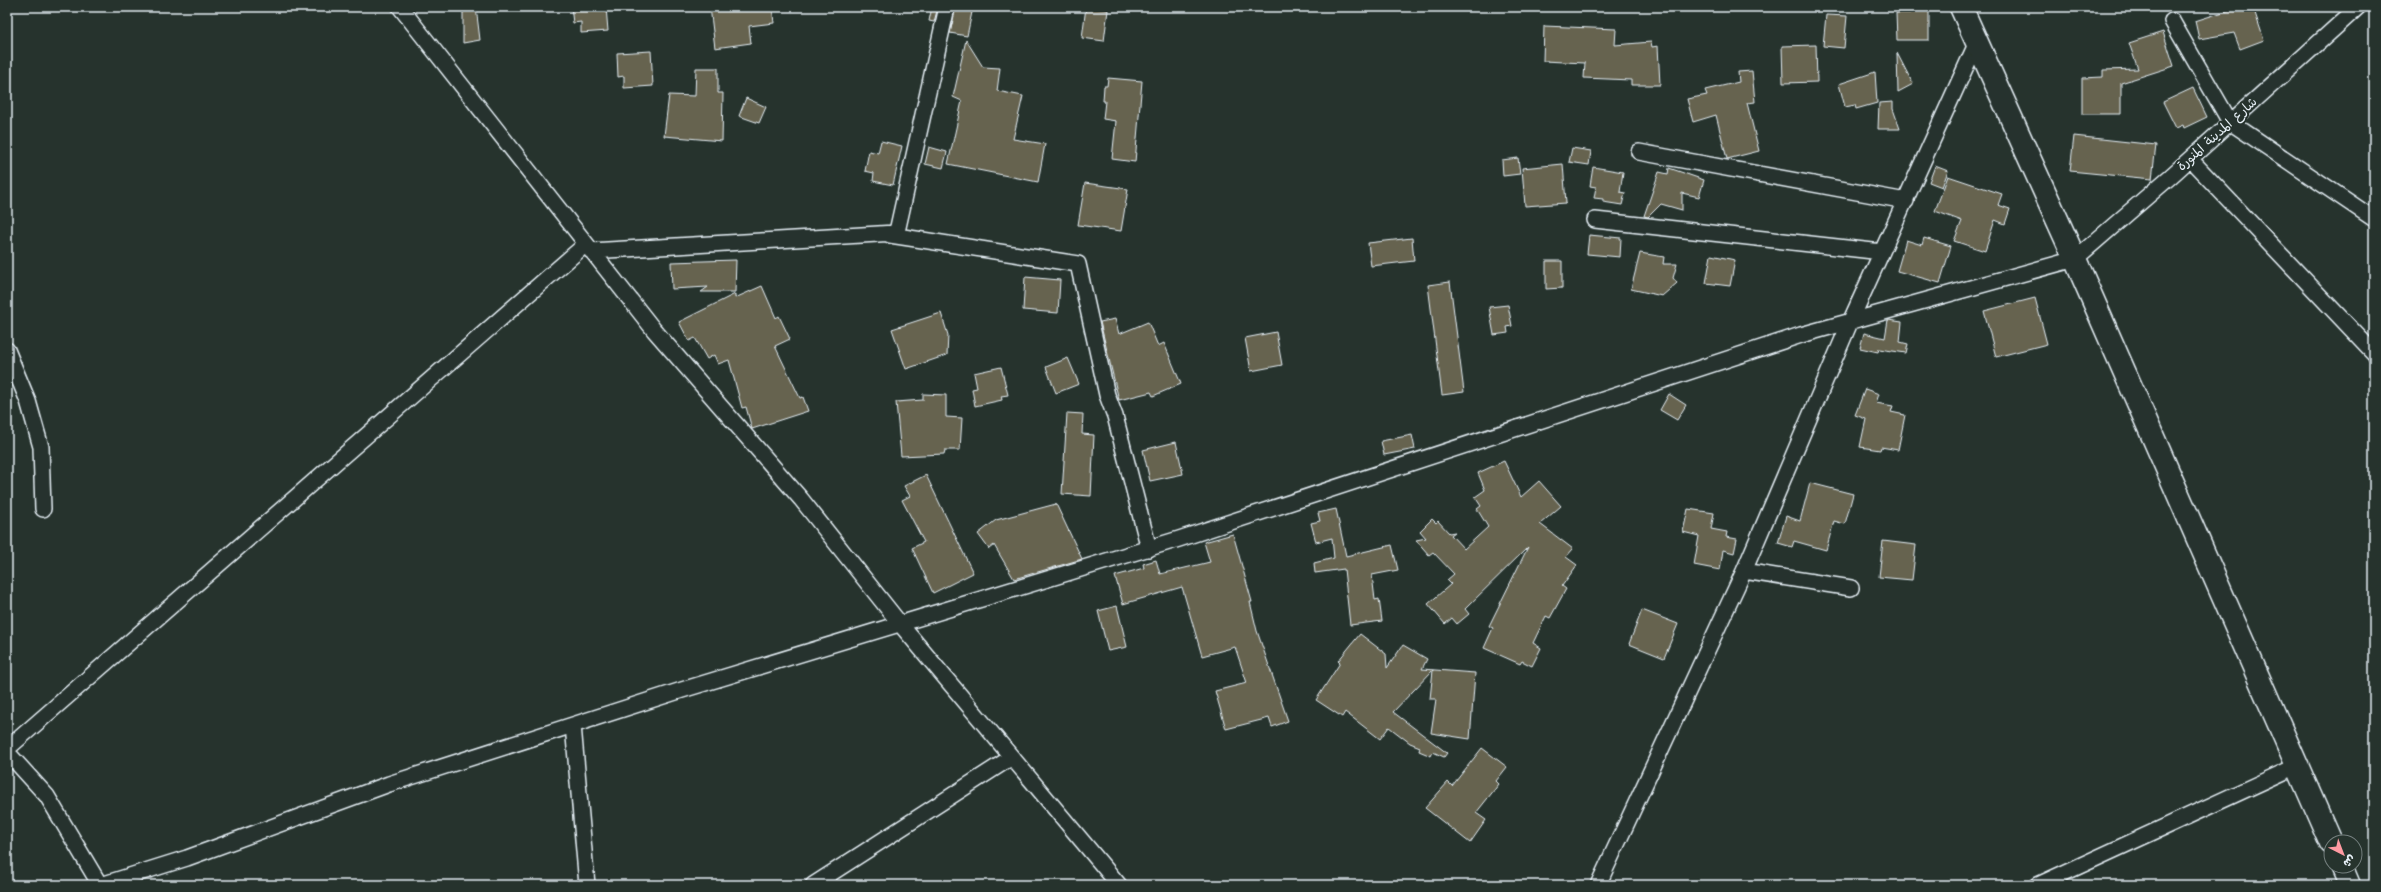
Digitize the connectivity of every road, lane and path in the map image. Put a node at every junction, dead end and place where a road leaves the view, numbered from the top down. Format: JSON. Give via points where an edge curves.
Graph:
{"nodes":[{"id":1,"x":400,"y":7,"type":"edge"},
{"id":2,"x":947,"y":7,"type":"edge"},
{"id":3,"x":1961,"y":7,"type":"edge"},
{"id":4,"x":2358,"y":7,"type":"edge"},
{"id":5,"x":2172,"y":21,"type":"dead end"},
{"id":6,"x":1976,"y":42,"type":"junction"},
{"id":7,"x":2230,"y":122,"type":"junction"},
{"id":8,"x":1639,"y":152,"type":"dead end"},
{"id":9,"x":2190,"y":159,"type":"junction"},
{"id":10,"x":1906,"y":201,"type":"junction"},
{"id":11,"x":2374,"y":219,"type":"edge"},
{"id":12,"x":1595,"y":220,"type":"dead end"},
{"id":13,"x":890,"y":235,"type":"junction"},
{"id":14,"x":588,"y":248,"type":"junction"},
{"id":15,"x":1882,"y":252,"type":"junction"},
{"id":16,"x":2075,"y":259,"type":"junction"},
{"id":17,"x":1851,"y":320,"type":"junction"},
{"id":18,"x":7,"y":350,"type":"edge"},
{"id":19,"x":2374,"y":353,"type":"edge"},
{"id":20,"x":43,"y":509,"type":"dead end"},
{"id":21,"x":1149,"y":549,"type":"junction"},
{"id":22,"x":1744,"y":571,"type":"junction"},
{"id":23,"x":1851,"y":588,"type":"dead end"},
{"id":24,"x":901,"y":625,"type":"junction"},
{"id":25,"x":573,"y":725,"type":"junction"},
{"id":26,"x":7,"y":749,"type":"edge"},
{"id":27,"x":7,"y":752,"type":"edge"},
{"id":28,"x":1012,"y":757,"type":"junction"},
{"id":29,"x":2297,"y":766,"type":"junction"},
{"id":30,"x":2327,"y":834,"type":"edge"},
{"id":31,"x":2345,"y":874,"type":"edge"},
{"id":32,"x":101,"y":885,"type":"edge"},
{"id":33,"x":587,"y":885,"type":"edge"},
{"id":34,"x":813,"y":885,"type":"edge"},
{"id":35,"x":1120,"y":885,"type":"edge"},
{"id":36,"x":1598,"y":885,"type":"edge"},
{"id":37,"x":2038,"y":885,"type":"edge"},
{"id":38,"x":2350,"y":885,"type":"edge"}],
"edges":[{"from":1,"to":14,"type":"street"},
{"from":2,"to":13,"type":"street","via":[[898,227],[895,233]]},
{"from":3,"to":6,"type":"street"},
{"from":4,"to":7,"type":"street","name":"شارع المدينة المنورة"},
{"from":5,"to":7,"type":"street"},
{"from":6,"to":10,"type":"street"},
{"from":6,"to":16,"type":"street"},
{"from":7,"to":9,"type":"street","name":"شارع المدينة المنورة"},
{"from":7,"to":11,"type":"street"},
{"from":8,"to":10,"type":"street"},
{"from":9,"to":16,"type":"street","name":"شارع المدينة المنورة"},
{"from":9,"to":19,"type":"street"},
{"from":10,"to":15,"type":"street"},
{"from":12,"to":15,"type":"street"},
{"from":13,"to":14,"type":"street"},
{"from":13,"to":21,"type":"street","via":[[1078,264],[1107,396],[1115,416]]},
{"from":14,"to":24,"type":"street","via":[[654,330],[801,499]]},
{"from":14,"to":26,"type":"street"},
{"from":15,"to":17,"type":"street"},
{"from":16,"to":17,"type":"street"},
{"from":16,"to":29,"type":"street"},
{"from":17,"to":21,"type":"street","via":[[1696,368]]},
{"from":17,"to":22,"type":"street"},
{"from":18,"to":20,"type":"street","via":[[28,401],[41,447]]},
{"from":21,"to":24,"type":"street"},
{"from":22,"to":23,"type":"street"},
{"from":22,"to":36,"type":"street"},
{"from":24,"to":25,"type":"street"},
{"from":24,"to":28,"type":"street"},
{"from":25,"to":32,"type":"street","via":[[389,784],[187,858]]},
{"from":25,"to":33,"type":"street"},
{"from":27,"to":32,"type":"street","via":[[47,796]]},
{"from":28,"to":34,"type":"street"},
{"from":28,"to":35,"type":"street"},
{"from":29,"to":30,"type":"street"},
{"from":29,"to":37,"type":"street"},
{"from":31,"to":38,"type":"street"}]}
